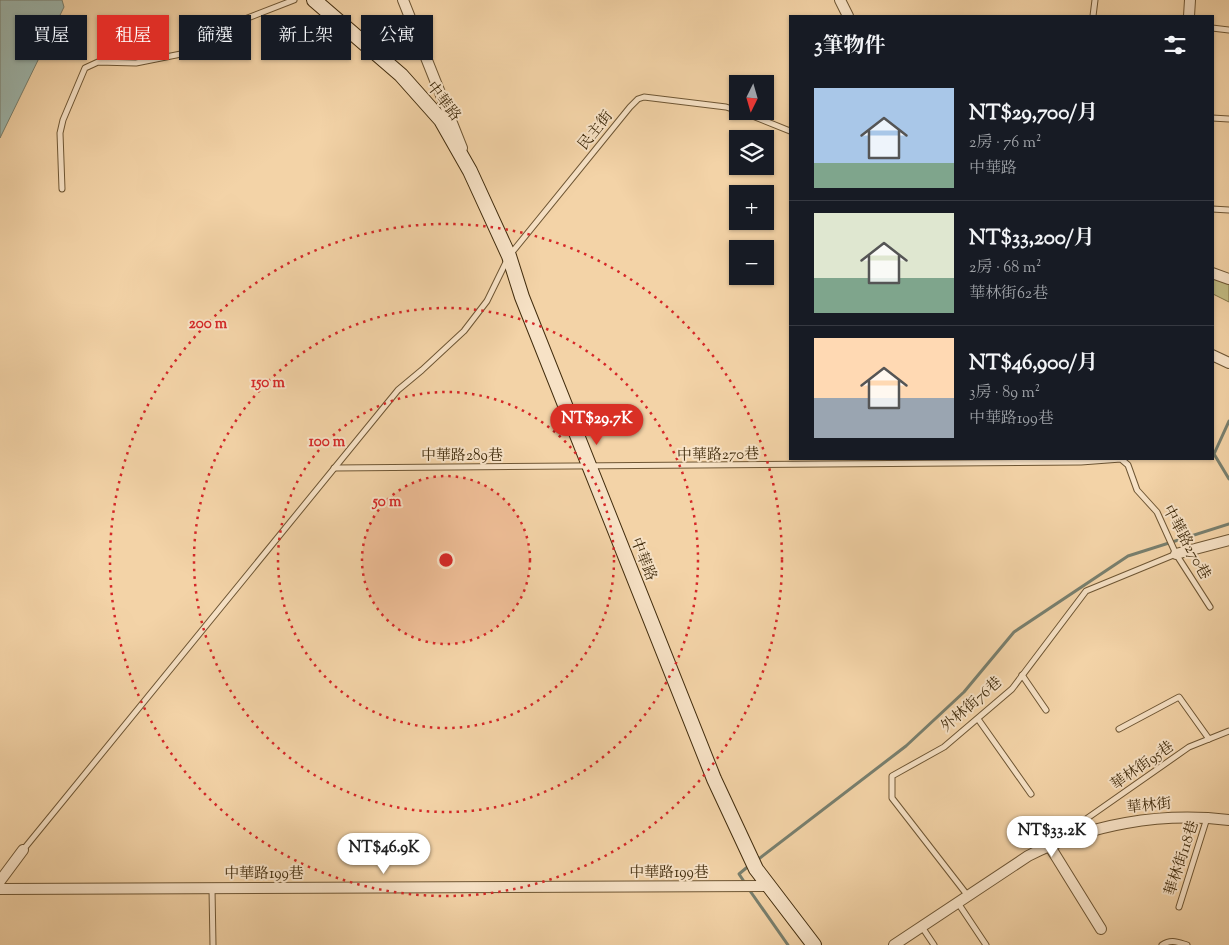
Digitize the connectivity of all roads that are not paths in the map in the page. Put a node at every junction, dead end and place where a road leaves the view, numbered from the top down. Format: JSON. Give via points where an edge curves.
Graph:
{"nodes":[{"id":1,"x":294,"y":0,"type":"edge"},
{"id":2,"x":314,"y":0,"type":"edge"},
{"id":3,"x":403,"y":0,"type":"edge"},
{"id":4,"x":840,"y":0,"type":"edge"},
{"id":5,"x":1094,"y":0,"type":"edge"},
{"id":6,"x":1190,"y":0,"type":"edge"},
{"id":7,"x":848,"y":15,"type":"edge"},
{"id":8,"x":1093,"y":15,"type":"edge"},
{"id":9,"x":1189,"y":15,"type":"edge"},
{"id":10,"x":1214,"y":28,"type":"edge"},
{"id":11,"x":1229,"y":30,"type":"edge"},
{"id":12,"x":729,"y":108,"type":"edge"},
{"id":13,"x":1214,"y":118,"type":"edge"},
{"id":14,"x":762,"y":120,"type":"edge"},
{"id":15,"x":1229,"y":120,"type":"edge"},
{"id":16,"x":789,"y":131,"type":"edge"},
{"id":17,"x":470,"y":171,"type":"junction"},
{"id":18,"x":62,"y":190,"type":"dead end"},
{"id":19,"x":1214,"y":209,"type":"edge"},
{"id":20,"x":1229,"y":210,"type":"edge"},
{"id":21,"x":509,"y":256,"type":"junction"},
{"id":22,"x":1214,"y":274,"type":"edge"},
{"id":23,"x":1229,"y":280,"type":"edge"},
{"id":24,"x":1214,"y":356,"type":"edge"},
{"id":25,"x":1229,"y":363,"type":"edge"},
{"id":26,"x":1108,"y":460,"type":"edge"},
{"id":27,"x":1122,"y":460,"type":"edge"},
{"id":28,"x":590,"y":467,"type":"junction"},
{"id":29,"x":334,"y":468,"type":"junction"},
{"id":30,"x":1229,"y":540,"type":"edge"},
{"id":31,"x":1176,"y":554,"type":"junction"},
{"id":32,"x":1210,"y":607,"type":"dead end"},
{"id":33,"x":1022,"y":675,"type":"junction"},
{"id":34,"x":1046,"y":710,"type":"dead end"},
{"id":35,"x":978,"y":719,"type":"junction"},
{"id":36,"x":1120,"y":729,"type":"dead end"},
{"id":37,"x":1229,"y":731,"type":"edge"},
{"id":38,"x":1209,"y":739,"type":"junction"},
{"id":39,"x":1031,"y":794,"type":"dead end"},
{"id":40,"x":1207,"y":818,"type":"junction"},
{"id":41,"x":1229,"y":820,"type":"edge"},
{"id":42,"x":1049,"y":845,"type":"junction"},
{"id":43,"x":23,"y":850,"type":"joint"},
{"id":44,"x":0,"y":881,"type":"edge"},
{"id":45,"x":769,"y":886,"type":"junction"},
{"id":46,"x":0,"y":889,"type":"edge"},
{"id":47,"x":212,"y":889,"type":"junction"},
{"id":48,"x":968,"y":896,"type":"junction"},
{"id":49,"x":958,"y":903,"type":"junction"},
{"id":50,"x":1179,"y":907,"type":"dead end"},
{"id":51,"x":922,"y":927,"type":"junction"},
{"id":52,"x":1101,"y":929,"type":"dead end"},
{"id":53,"x":213,"y":945,"type":"edge"},
{"id":54,"x":814,"y":945,"type":"edge"},
{"id":55,"x":894,"y":945,"type":"edge"},
{"id":56,"x":934,"y":945,"type":"edge"},
{"id":57,"x":986,"y":945,"type":"edge"},
{"id":58,"x":1162,"y":945,"type":"edge"},
{"id":59,"x":1187,"y":945,"type":"edge"}],
"edges":[{"from":1,"to":18,"type":"lane","via":[[214,31],[181,54],[136,63],[98,62],[85,68],[60,133]]},
{"from":2,"to":17,"type":"main road","name":"中華路","via":[[401,75],[441,120]]},
{"from":3,"to":17,"type":"street","name":"中華路"},
{"from":4,"to":7,"type":"street"},
{"from":5,"to":8,"type":"lane"},
{"from":6,"to":9,"type":"street"},
{"from":10,"to":11,"type":"lane"},
{"from":12,"to":21,"type":"lane","name":"民主街","via":[[644,97],[638,99]]},
{"from":13,"to":15,"type":"lane"},
{"from":14,"to":16,"type":"lane","name":"民主街"},
{"from":17,"to":21,"type":"main road","name":"中華路"},
{"from":19,"to":20,"type":"lane"},
{"from":21,"to":28,"type":"main road","name":"中華路","via":[[522,297]]},
{"from":21,"to":29,"type":"lane","via":[[486,301],[464,331],[398,390]]},
{"from":22,"to":23,"type":"street"},
{"from":24,"to":25,"type":"street"},
{"from":26,"to":28,"type":"lane","name":"中華路270巷"},
{"from":27,"to":31,"type":"lane","name":"中華路270巷","via":[[1128,465],[1137,490],[1157,512]]},
{"from":28,"to":29,"type":"lane","name":"中華路289巷"},
{"from":28,"to":45,"type":"main road","name":"中華路","via":[[714,779],[756,868]]},
{"from":29,"to":43,"type":"lane"},
{"from":30,"to":31,"type":"street","name":"外林街76巷"},
{"from":31,"to":32,"type":"lane","name":"中華路270巷"},
{"from":31,"to":33,"type":"lane","name":"外林街76巷","via":[[1086,590]]},
{"from":33,"to":34,"type":"lane"},
{"from":33,"to":35,"type":"lane","name":"外林街76巷","via":[[1012,689]]},
{"from":35,"to":39,"type":"lane"},
{"from":35,"to":48,"type":"lane","name":"外林街76巷","via":[[944,747],[892,776],[892,798]]},
{"from":36,"to":38,"type":"lane","via":[[1179,697]]},
{"from":37,"to":38,"type":"lane","name":"華林街95巷"},
{"from":38,"to":42,"type":"lane","name":"華林街95巷","via":[[1189,747]]},
{"from":40,"to":41,"type":"street","name":"華林街"},
{"from":40,"to":42,"type":"street","name":"華林街","via":[[1162,817],[1109,825]]},
{"from":40,"to":50,"type":"lane","name":"華林街118巷"},
{"from":42,"to":48,"type":"street","name":"華林街"},
{"from":42,"to":52,"type":"street"},
{"from":43,"to":44,"type":"street"},
{"from":45,"to":47,"type":"street","name":"中華路199巷"},
{"from":45,"to":54,"type":"main road","name":"中華路"},
{"from":46,"to":47,"type":"street","name":"中華路199巷"},
{"from":47,"to":53,"type":"lane"},
{"from":48,"to":49,"type":"street","name":"華林街"},
{"from":49,"to":51,"type":"street","name":"華林街"},
{"from":49,"to":57,"type":"lane"},
{"from":51,"to":55,"type":"street","name":"華林街"},
{"from":51,"to":56,"type":"lane"},
{"from":58,"to":59,"type":"lane","via":[[1168,941]]}]}
